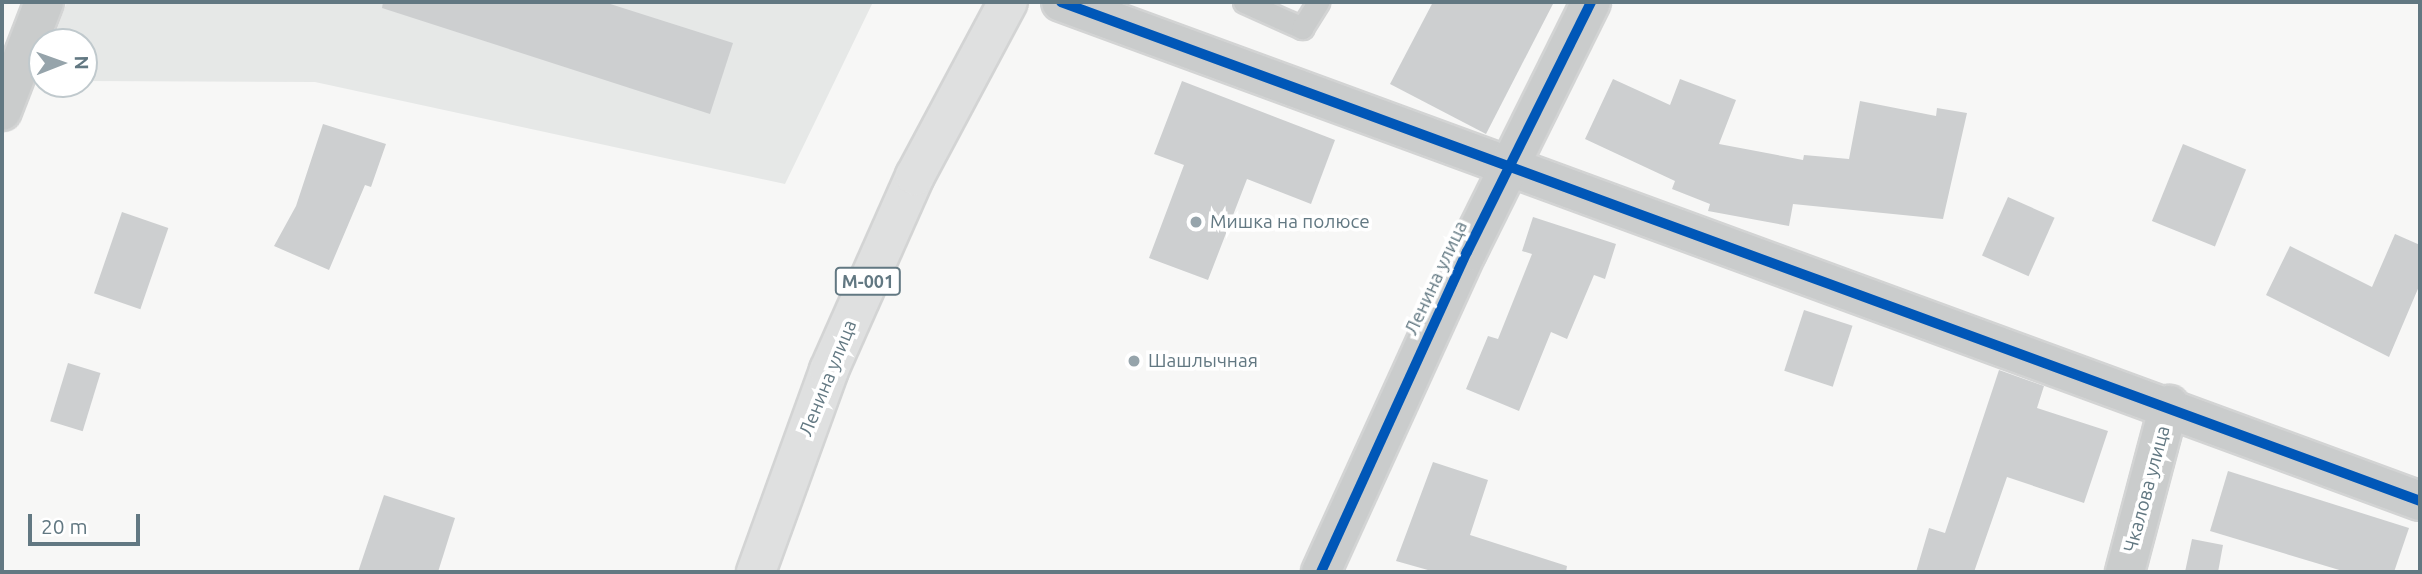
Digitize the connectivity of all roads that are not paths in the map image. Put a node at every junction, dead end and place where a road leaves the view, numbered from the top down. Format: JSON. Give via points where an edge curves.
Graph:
{"nodes":[{"id":1,"x":44,"y":2,"type":"edge"},
{"id":2,"x":1008,"y":2,"type":"edge"},
{"id":3,"x":1061,"y":2,"type":"edge"},
{"id":4,"x":1244,"y":2,"type":"edge"},
{"id":5,"x":1318,"y":2,"type":"edge"},
{"id":6,"x":1591,"y":2,"type":"edge"},
{"id":7,"x":2,"y":111,"type":"edge"},
{"id":8,"x":1508,"y":169,"type":"junction"},
{"id":9,"x":2169,"y":405,"type":"junction"},
{"id":10,"x":2420,"y":501,"type":"edge"},
{"id":11,"x":756,"y":572,"type":"edge"},
{"id":12,"x":1321,"y":572,"type":"edge"},
{"id":13,"x":2125,"y":572,"type":"edge"}],
"edges":[{"from":1,"to":7,"type":"street"},
{"from":2,"to":11,"type":"main road","name":"Ленина улица","number":"М-001","via":[[915,176],[839,346]]},
{"from":3,"to":8,"type":"street"},
{"from":4,"to":5,"type":"lane","via":[[1302,28]]},
{"from":6,"to":8,"type":"street","name":"Ленина улица"},
{"from":8,"to":9,"type":"street"},
{"from":8,"to":12,"type":"street","name":"Ленина улица"},
{"from":9,"to":10,"type":"street"},
{"from":9,"to":13,"type":"street","name":"Чкалова улица"}]}
